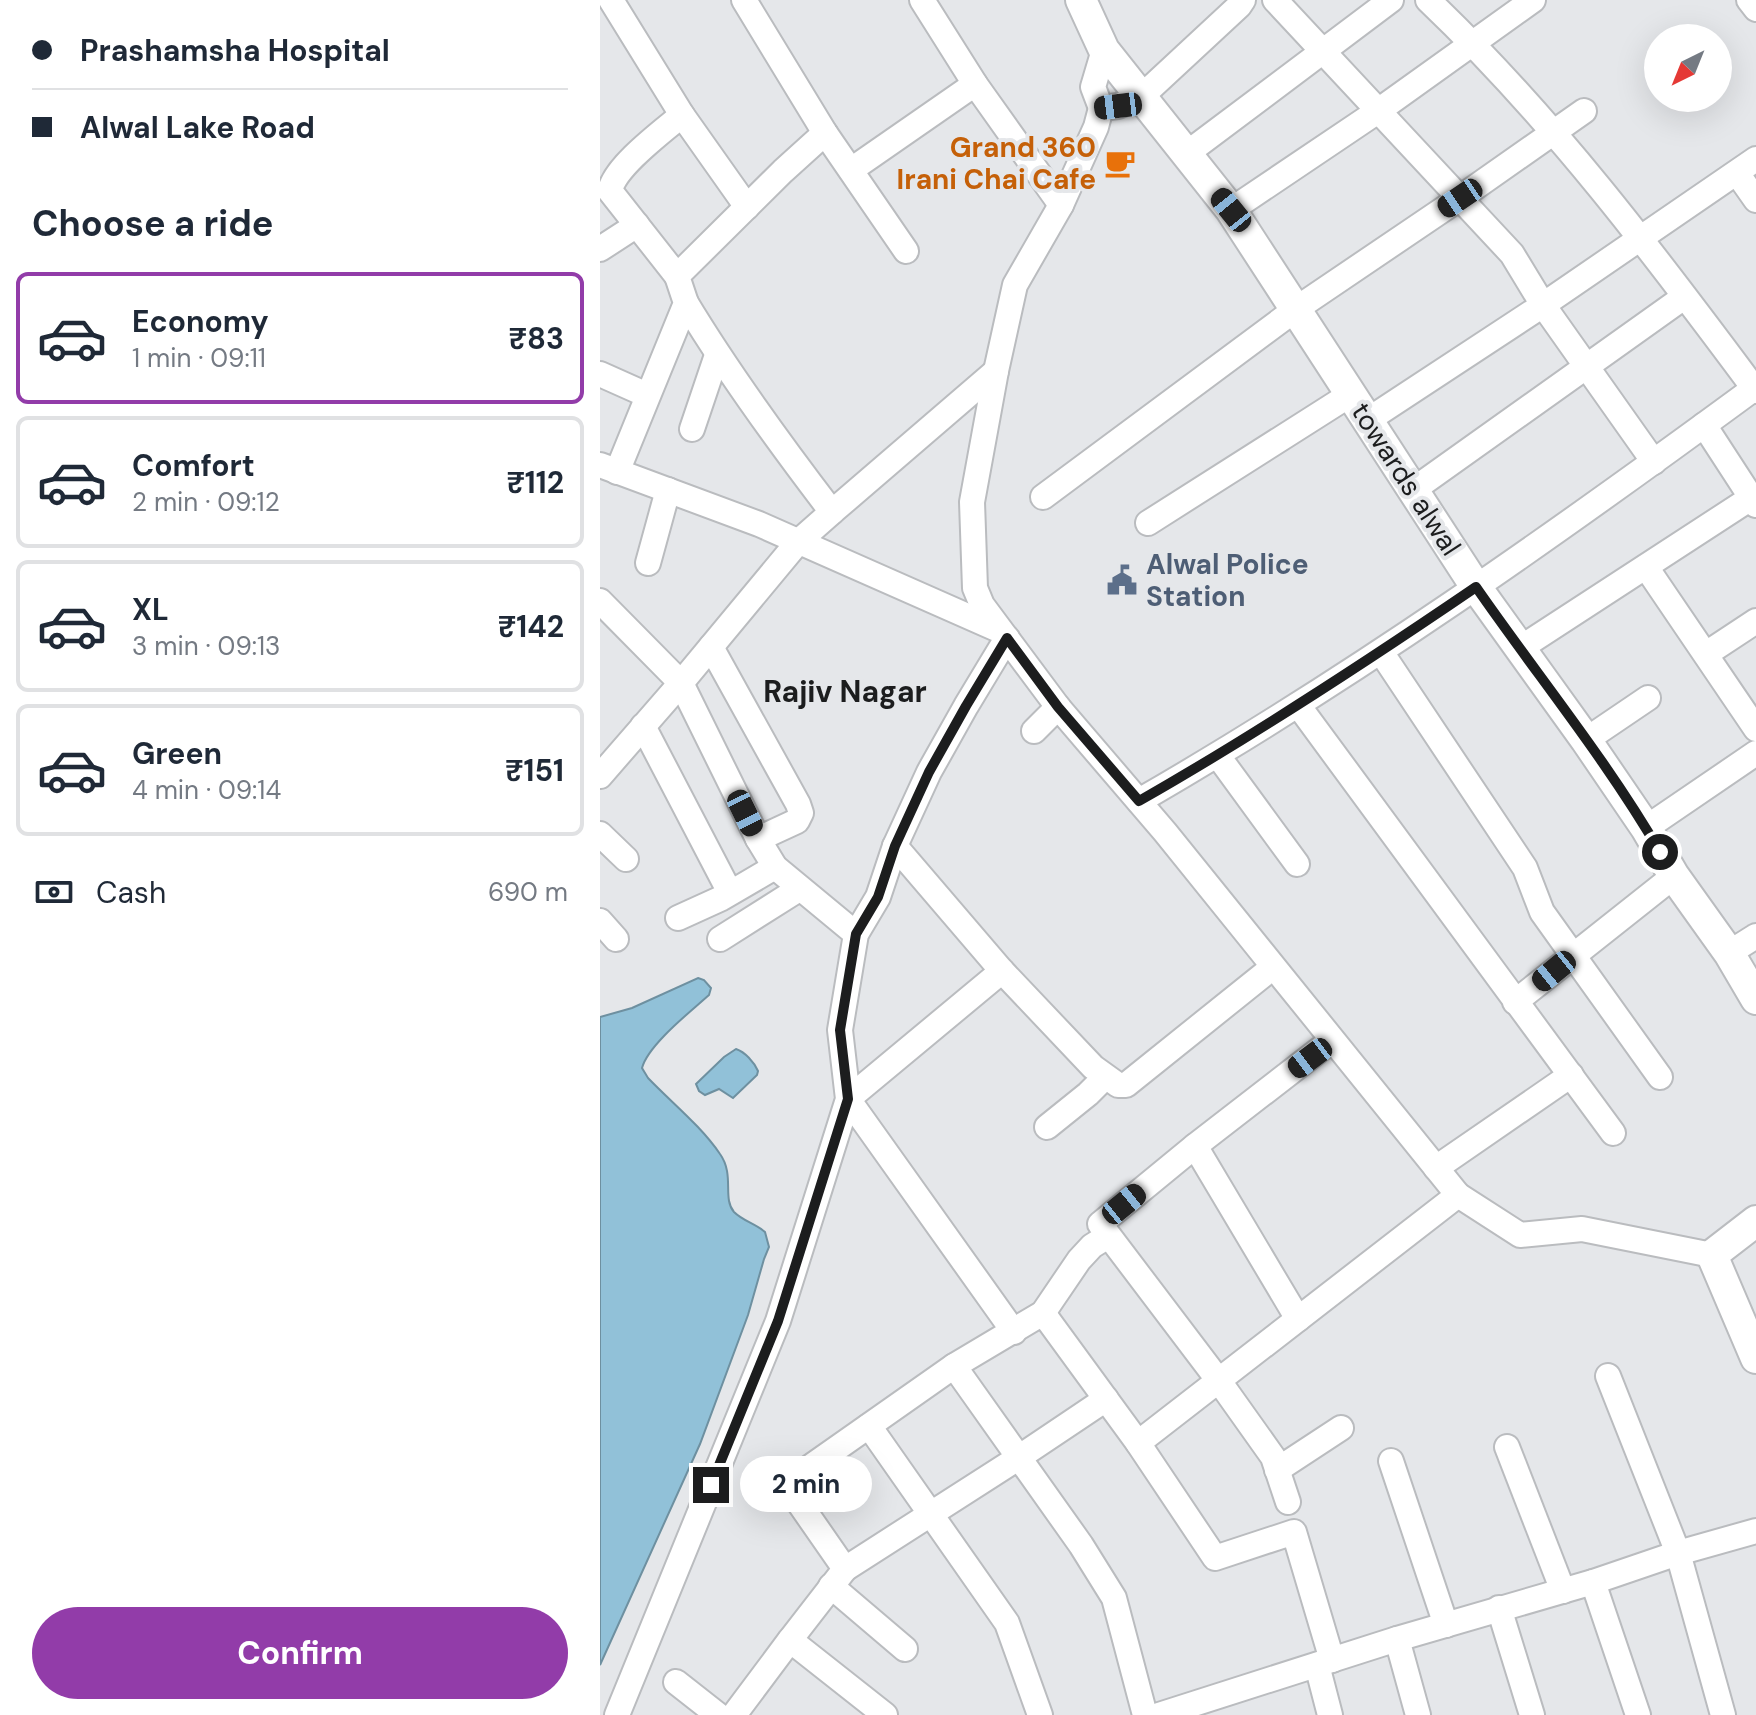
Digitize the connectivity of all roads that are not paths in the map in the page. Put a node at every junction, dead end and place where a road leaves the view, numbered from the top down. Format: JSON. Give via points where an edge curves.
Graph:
{"nodes":[{"id":1,"x":744,"y":0,"type":"edge"},
{"id":2,"x":922,"y":0,"type":"edge"},
{"id":3,"x":1081,"y":0,"type":"edge"},
{"id":4,"x":1243,"y":0,"type":"edge"},
{"id":5,"x":1275,"y":0,"type":"edge"},
{"id":6,"x":1391,"y":0,"type":"edge"},
{"id":7,"x":1428,"y":0,"type":"edge"},
{"id":8,"x":1533,"y":0,"type":"edge"},
{"id":9,"x":1749,"y":0,"type":"edge"},
{"id":10,"x":610,"y":4,"type":"edge"},
{"id":11,"x":1756,"y":9,"type":"edge"},
{"id":12,"x":1473,"y":43,"type":"junction"},
{"id":13,"x":1104,"y":50,"type":"junction"},
{"id":14,"x":1323,"y":52,"type":"junction"},
{"id":15,"x":975,"y":84,"type":"junction"},
{"id":16,"x":1142,"y":96,"type":"junction"},
{"id":17,"x":1101,"y":108,"type":"junction"},
{"id":18,"x":1378,"y":111,"type":"junction"},
{"id":19,"x":1584,"y":111,"type":"dead end"},
{"id":20,"x":682,"y":115,"type":"junction"},
{"id":21,"x":825,"y":133,"type":"junction"},
{"id":22,"x":1553,"y":133,"type":"junction"},
{"id":23,"x":1186,"y":154,"type":"junction"},
{"id":24,"x":1746,"y":166,"type":"edge"},
{"id":25,"x":851,"y":170,"type":"junction"},
{"id":26,"x":1460,"y":198,"type":"junction"},
{"id":27,"x":1756,"y":200,"type":"edge"},
{"id":28,"x":1061,"y":205,"type":"junction"},
{"id":29,"x":747,"y":207,"type":"junction"},
{"id":30,"x":1231,"y":210,"type":"junction"},
{"id":31,"x":637,"y":225,"type":"junction"},
{"id":32,"x":1640,"y":239,"type":"junction"},
{"id":33,"x":600,"y":249,"type":"edge"},
{"id":34,"x":906,"y":251,"type":"dead end"},
{"id":35,"x":677,"y":276,"type":"junction"},
{"id":36,"x":1684,"y":297,"type":"junction"},
{"id":37,"x":686,"y":303,"type":"junction"},
{"id":38,"x":1543,"y":305,"type":"junction"},
{"id":39,"x":1296,"y":309,"type":"junction"},
{"id":40,"x":717,"y":355,"type":"junction"},
{"id":41,"x":1586,"y":367,"type":"junction"},
{"id":42,"x":996,"y":371,"type":"junction"},
{"id":43,"x":600,"y":374,"type":"edge"},
{"id":44,"x":1755,"y":389,"type":"edge"},
{"id":45,"x":1351,"y":394,"type":"junction"},
{"id":46,"x":647,"y":395,"type":"junction"},
{"id":47,"x":1368,"y":420,"type":"junction"},
{"id":48,"x":1704,"y":425,"type":"junction"},
{"id":49,"x":692,"y":429,"type":"dead end"},
{"id":50,"x":1654,"y":462,"type":"junction"},
{"id":51,"x":609,"y":468,"type":"edge"},
{"id":52,"x":668,"y":490,"type":"junction"},
{"id":53,"x":1413,"y":490,"type":"junction"},
{"id":54,"x":1043,"y":497,"type":"dead end"},
{"id":55,"x":1753,"y":501,"type":"edge"},
{"id":56,"x":832,"y":512,"type":"junction"},
{"id":57,"x":1148,"y":523,"type":"dead end"},
{"id":58,"x":798,"y":542,"type":"junction"},
{"id":59,"x":648,"y":563,"type":"dead end"},
{"id":60,"x":1646,"y":567,"type":"junction"},
{"id":61,"x":1476,"y":587,"type":"junction"},
{"id":62,"x":600,"y":601,"type":"edge"},
{"id":63,"x":1756,"y":621,"type":"edge"},
{"id":64,"x":1003,"y":634,"type":"junction"},
{"id":65,"x":711,"y":647,"type":"junction"},
{"id":66,"x":1519,"y":649,"type":"junction"},
{"id":67,"x":1381,"y":652,"type":"junction"},
{"id":68,"x":1706,"y":654,"type":"junction"},
{"id":69,"x":681,"y":683,"type":"junction"},
{"id":70,"x":1648,"y":698,"type":"dead end"},
{"id":71,"x":1298,"y":705,"type":"junction"},
{"id":72,"x":1058,"y":707,"type":"junction"},
{"id":73,"x":643,"y":726,"type":"junction"},
{"id":74,"x":1756,"y":729,"type":"edge"},
{"id":75,"x":1034,"y":731,"type":"dead end"},
{"id":76,"x":1586,"y":740,"type":"junction"},
{"id":77,"x":1756,"y":753,"type":"edge"},
{"id":78,"x":1218,"y":756,"type":"junction"},
{"id":79,"x":601,"y":772,"type":"edge"},
{"id":80,"x":1139,"y":801,"type":"junction"},
{"id":81,"x":1646,"y":828,"type":"junction"},
{"id":82,"x":600,"y":834,"type":"edge"},
{"id":83,"x":758,"y":839,"type":"junction"},
{"id":84,"x":895,"y":846,"type":"junction"},
{"id":85,"x":626,"y":859,"type":"dead end"},
{"id":86,"x":1297,"y":864,"type":"dead end"},
{"id":87,"x":775,"y":867,"type":"junction"},
{"id":88,"x":1674,"y":876,"type":"junction"},
{"id":89,"x":799,"y":889,"type":"junction"},
{"id":90,"x":729,"y":893,"type":"junction"},
{"id":91,"x":678,"y":918,"type":"dead end"},
{"id":92,"x":856,"y":934,"type":"junction"},
{"id":93,"x":1756,"y":936,"type":"edge"},
{"id":94,"x":720,"y":939,"type":"dead end"},
{"id":95,"x":1729,"y":953,"type":"junction"},
{"id":96,"x":1573,"y":955,"type":"junction"},
{"id":97,"x":1273,"y":967,"type":"junction"},
{"id":98,"x":1002,"y":971,"type":"junction"},
{"id":99,"x":1756,"y":999,"type":"edge"},
{"id":100,"x":1515,"y":1002,"type":"junction"},
{"id":101,"x":1332,"y":1040,"type":"junction"},
{"id":102,"x":1571,"y":1075,"type":"junction"},
{"id":103,"x":1105,"y":1077,"type":"junction"},
{"id":104,"x":1660,"y":1077,"type":"dead end"},
{"id":105,"x":848,"y":1099,"type":"junction"},
{"id":106,"x":1047,"y":1127,"type":"dead end"},
{"id":107,"x":1613,"y":1133,"type":"dead end"},
{"id":108,"x":1195,"y":1146,"type":"junction"},
{"id":109,"x":1436,"y":1168,"type":"junction"},
{"id":110,"x":1458,"y":1195,"type":"junction"},
{"id":111,"x":1756,"y":1221,"type":"edge"},
{"id":112,"x":1108,"y":1236,"type":"junction"},
{"id":113,"x":1712,"y":1255,"type":"junction"},
{"id":114,"x":1043,"y":1313,"type":"junction"},
{"id":115,"x":1298,"y":1319,"type":"junction"},
{"id":116,"x":1014,"y":1332,"type":"junction"},
{"id":117,"x":1756,"y":1358,"type":"edge"},
{"id":118,"x":954,"y":1366,"type":"junction"},
{"id":119,"x":1608,"y":1376,"type":"dead end"},
{"id":120,"x":1219,"y":1381,"type":"junction"},
{"id":121,"x":1106,"y":1399,"type":"junction"},
{"id":122,"x":869,"y":1426,"type":"junction"},
{"id":123,"x":1341,"y":1428,"type":"dead end"},
{"id":124,"x":1138,"y":1443,"type":"junction"},
{"id":125,"x":1507,"y":1447,"type":"dead end"},
{"id":126,"x":1018,"y":1458,"type":"junction"},
{"id":127,"x":1391,"y":1461,"type":"dead end"},
{"id":128,"x":1277,"y":1470,"type":"junction"},
{"id":129,"x":1288,"y":1502,"type":"dead end"},
{"id":130,"x":931,"y":1515,"type":"junction"},
{"id":131,"x":1756,"y":1531,"type":"edge"},
{"id":132,"x":1678,"y":1553,"type":"junction"},
{"id":133,"x":838,"y":1577,"type":"junction"},
{"id":134,"x":1593,"y":1582,"type":"junction"},
{"id":135,"x":1563,"y":1591,"type":"junction"},
{"id":136,"x":1499,"y":1608,"type":"junction"},
{"id":137,"x":1446,"y":1625,"type":"junction"},
{"id":138,"x":1397,"y":1639,"type":"junction"},
{"id":139,"x":790,"y":1640,"type":"junction"},
{"id":140,"x":905,"y":1649,"type":"dead end"},
{"id":141,"x":1325,"y":1663,"type":"junction"},
{"id":142,"x":676,"y":1682,"type":"dead end"},
{"id":143,"x":617,"y":1715,"type":"edge"},
{"id":144,"x":718,"y":1715,"type":"edge"},
{"id":145,"x":734,"y":1715,"type":"edge"},
{"id":146,"x":885,"y":1715,"type":"edge"},
{"id":147,"x":1040,"y":1715,"type":"edge"},
{"id":148,"x":1145,"y":1715,"type":"edge"},
{"id":149,"x":1159,"y":1715,"type":"edge"},
{"id":150,"x":1330,"y":1715,"type":"edge"},
{"id":151,"x":1418,"y":1715,"type":"edge"},
{"id":152,"x":1532,"y":1715,"type":"edge"},
{"id":153,"x":1638,"y":1715,"type":"edge"},
{"id":154,"x":1723,"y":1715,"type":"edge"}],
"edges":[{"from":1,"to":21,"type":"street"},
{"from":2,"to":15,"type":"street"},
{"from":3,"to":13,"type":"main road","name":"towards alwal"},
{"from":4,"to":16,"type":"street"},
{"from":5,"to":14,"type":"street"},
{"from":6,"to":14,"type":"street"},
{"from":7,"to":12,"type":"street"},
{"from":8,"to":12,"type":"street"},
{"from":9,"to":11,"type":"street"},
{"from":10,"to":20,"type":"street"},
{"from":12,"to":18,"type":"street"},
{"from":12,"to":22,"type":"street"},
{"from":13,"to":16,"type":"main road","name":"towards alwal"},
{"from":13,"to":17,"type":"street","via":[[1093,87]]},
{"from":14,"to":18,"type":"street"},
{"from":14,"to":23,"type":"street"},
{"from":15,"to":25,"type":"street"},
{"from":15,"to":28,"type":"street"},
{"from":16,"to":17,"type":"street"},
{"from":16,"to":23,"type":"main road","name":"towards alwal"},
{"from":17,"to":28,"type":"street"},
{"from":18,"to":26,"type":"street"},
{"from":18,"to":30,"type":"street"},
{"from":19,"to":22,"type":"street"},
{"from":20,"to":29,"type":"street"},
{"from":20,"to":31,"type":"street","via":[[612,182],[610,191]]},
{"from":21,"to":25,"type":"street"},
{"from":21,"to":29,"type":"street"},
{"from":22,"to":26,"type":"street"},
{"from":22,"to":32,"type":"street"},
{"from":23,"to":30,"type":"main road","name":"towards alwal"},
{"from":24,"to":27,"type":"street"},
{"from":24,"to":32,"type":"street"},
{"from":25,"to":34,"type":"street"},
{"from":26,"to":38,"type":"street","via":[[1512,254]]},
{"from":26,"to":39,"type":"street"},
{"from":28,"to":42,"type":"street","via":[[1015,285]]},
{"from":29,"to":35,"type":"street"},
{"from":30,"to":39,"type":"main road","name":"towards alwal"},
{"from":31,"to":33,"type":"street"},
{"from":31,"to":35,"type":"street"},
{"from":32,"to":36,"type":"street"},
{"from":32,"to":38,"type":"street"},
{"from":35,"to":37,"type":"street"},
{"from":36,"to":41,"type":"street"},
{"from":36,"to":44,"type":"street"},
{"from":37,"to":40,"type":"street"},
{"from":37,"to":46,"type":"street"},
{"from":38,"to":41,"type":"street"},
{"from":38,"to":47,"type":"street"},
{"from":39,"to":45,"type":"main road","name":"towards alwal"},
{"from":39,"to":54,"type":"street"},
{"from":40,"to":49,"type":"street"},
{"from":40,"to":56,"type":"street"},
{"from":41,"to":50,"type":"street"},
{"from":41,"to":53,"type":"street"},
{"from":42,"to":56,"type":"street"},
{"from":42,"to":64,"type":"street","via":[[972,502],[975,588]]},
{"from":43,"to":46,"type":"street"},
{"from":44,"to":48,"type":"street"},
{"from":45,"to":47,"type":"main road","name":"towards alwal"},
{"from":45,"to":57,"type":"street"},
{"from":46,"to":51,"type":"street"},
{"from":47,"to":53,"type":"main road","name":"towards alwal"},
{"from":48,"to":50,"type":"street"},
{"from":48,"to":55,"type":"street"},
{"from":50,"to":61,"type":"street"},
{"from":51,"to":52,"type":"street"},
{"from":52,"to":58,"type":"street"},
{"from":52,"to":59,"type":"street"},
{"from":53,"to":61,"type":"main road","name":"towards alwal"},
{"from":55,"to":60,"type":"street"},
{"from":56,"to":58,"type":"street"},
{"from":58,"to":64,"type":"street"},
{"from":58,"to":65,"type":"street"},
{"from":60,"to":66,"type":"street"},
{"from":60,"to":68,"type":"street"},
{"from":61,"to":66,"type":"main road","name":"towards alwal"},
{"from":61,"to":67,"type":"street"},
{"from":62,"to":69,"type":"street"},
{"from":63,"to":68,"type":"street"},
{"from":64,"to":72,"type":"street"},
{"from":64,"to":84,"type":"street"},
{"from":65,"to":69,"type":"street"},
{"from":65,"to":83,"type":"street","via":[[801,813],[797,821]]},
{"from":66,"to":76,"type":"main road","name":"towards alwal"},
{"from":67,"to":71,"type":"street"},
{"from":67,"to":96,"type":"street","via":[[1525,868],[1542,912]]},
{"from":68,"to":74,"type":"street"},
{"from":69,"to":73,"type":"street"},
{"from":69,"to":83,"type":"street"},
{"from":70,"to":76,"type":"street"},
{"from":71,"to":78,"type":"street"},
{"from":71,"to":100,"type":"street"},
{"from":72,"to":75,"type":"street"},
{"from":72,"to":80,"type":"street"},
{"from":73,"to":79,"type":"street"},
{"from":73,"to":90,"type":"street"},
{"from":76,"to":81,"type":"main road","name":"towards alwal"},
{"from":77,"to":81,"type":"street"},
{"from":78,"to":80,"type":"street"},
{"from":78,"to":86,"type":"street"},
{"from":80,"to":97,"type":"street"},
{"from":81,"to":88,"type":"main road","name":"towards alwal"},
{"from":82,"to":85,"type":"street"},
{"from":83,"to":87,"type":"street"},
{"from":84,"to":92,"type":"street","via":[[878,897]]},
{"from":84,"to":98,"type":"street"},
{"from":87,"to":89,"type":"street"},
{"from":87,"to":90,"type":"street"},
{"from":88,"to":95,"type":"main road","name":"towards alwal"},
{"from":88,"to":96,"type":"street"},
{"from":89,"to":92,"type":"street"},
{"from":89,"to":94,"type":"street"},
{"from":90,"to":91,"type":"street"},
{"from":92,"to":105,"type":"street","via":[[840,1030]]},
{"from":93,"to":95,"type":"street"},
{"from":95,"to":99,"type":"main road","name":"towards alwal"},
{"from":96,"to":100,"type":"street"},
{"from":96,"to":104,"type":"street"},
{"from":97,"to":101,"type":"street"},
{"from":97,"to":103,"type":"street","via":[[1126,1085]]},
{"from":98,"to":103,"type":"street"},
{"from":98,"to":105,"type":"street"},
{"from":100,"to":102,"type":"street"},
{"from":101,"to":108,"type":"street"},
{"from":101,"to":109,"type":"street"},
{"from":102,"to":107,"type":"street"},
{"from":102,"to":109,"type":"street"},
{"from":103,"to":106,"type":"street"},
{"from":105,"to":116,"type":"street"},
{"from":105,"to":143,"type":"street","via":[[778,1321]]},
{"from":108,"to":112,"type":"street","via":[[1100,1224]]},
{"from":108,"to":115,"type":"street"},
{"from":109,"to":110,"type":"street"},
{"from":110,"to":113,"type":"street","via":[[1520,1235],[1582,1229]]},
{"from":110,"to":115,"type":"street"},
{"from":111,"to":113,"type":"main road"},
{"from":112,"to":114,"type":"street","via":[[1079,1260]]},
{"from":112,"to":120,"type":"street"},
{"from":113,"to":117,"type":"main road"},
{"from":114,"to":116,"type":"street"},
{"from":114,"to":121,"type":"street"},
{"from":115,"to":120,"type":"street"},
{"from":116,"to":118,"type":"street"},
{"from":118,"to":122,"type":"street"},
{"from":118,"to":126,"type":"street"},
{"from":119,"to":132,"type":"street"},
{"from":120,"to":124,"type":"street"},
{"from":120,"to":128,"type":"street"},
{"from":121,"to":124,"type":"street"},
{"from":121,"to":126,"type":"street"},
{"from":122,"to":130,"type":"street"},
{"from":122,"to":133,"type":"street","via":[[786,1484]]},
{"from":123,"to":128,"type":"street"},
{"from":124,"to":141,"type":"street","via":[[1215,1558],[1294,1532]]},
{"from":125,"to":135,"type":"street"},
{"from":126,"to":130,"type":"street"},
{"from":126,"to":148,"type":"street","via":[[1114,1598]]},
{"from":127,"to":137,"type":"street"},
{"from":128,"to":129,"type":"street"},
{"from":130,"to":133,"type":"street"},
{"from":130,"to":147,"type":"street","via":[[1007,1623]]},
{"from":131,"to":132,"type":"street"},
{"from":132,"to":134,"type":"street"},
{"from":132,"to":154,"type":"street"},
{"from":133,"to":139,"type":"street"},
{"from":133,"to":140,"type":"street"},
{"from":134,"to":135,"type":"street"},
{"from":134,"to":153,"type":"street"},
{"from":135,"to":136,"type":"street"},
{"from":136,"to":137,"type":"street"},
{"from":136,"to":152,"type":"street"},
{"from":137,"to":138,"type":"street"},
{"from":138,"to":141,"type":"street"},
{"from":138,"to":151,"type":"street"},
{"from":139,"to":145,"type":"street"},
{"from":139,"to":146,"type":"street"},
{"from":141,"to":149,"type":"street"},
{"from":141,"to":150,"type":"street"},
{"from":142,"to":144,"type":"street"}]}
